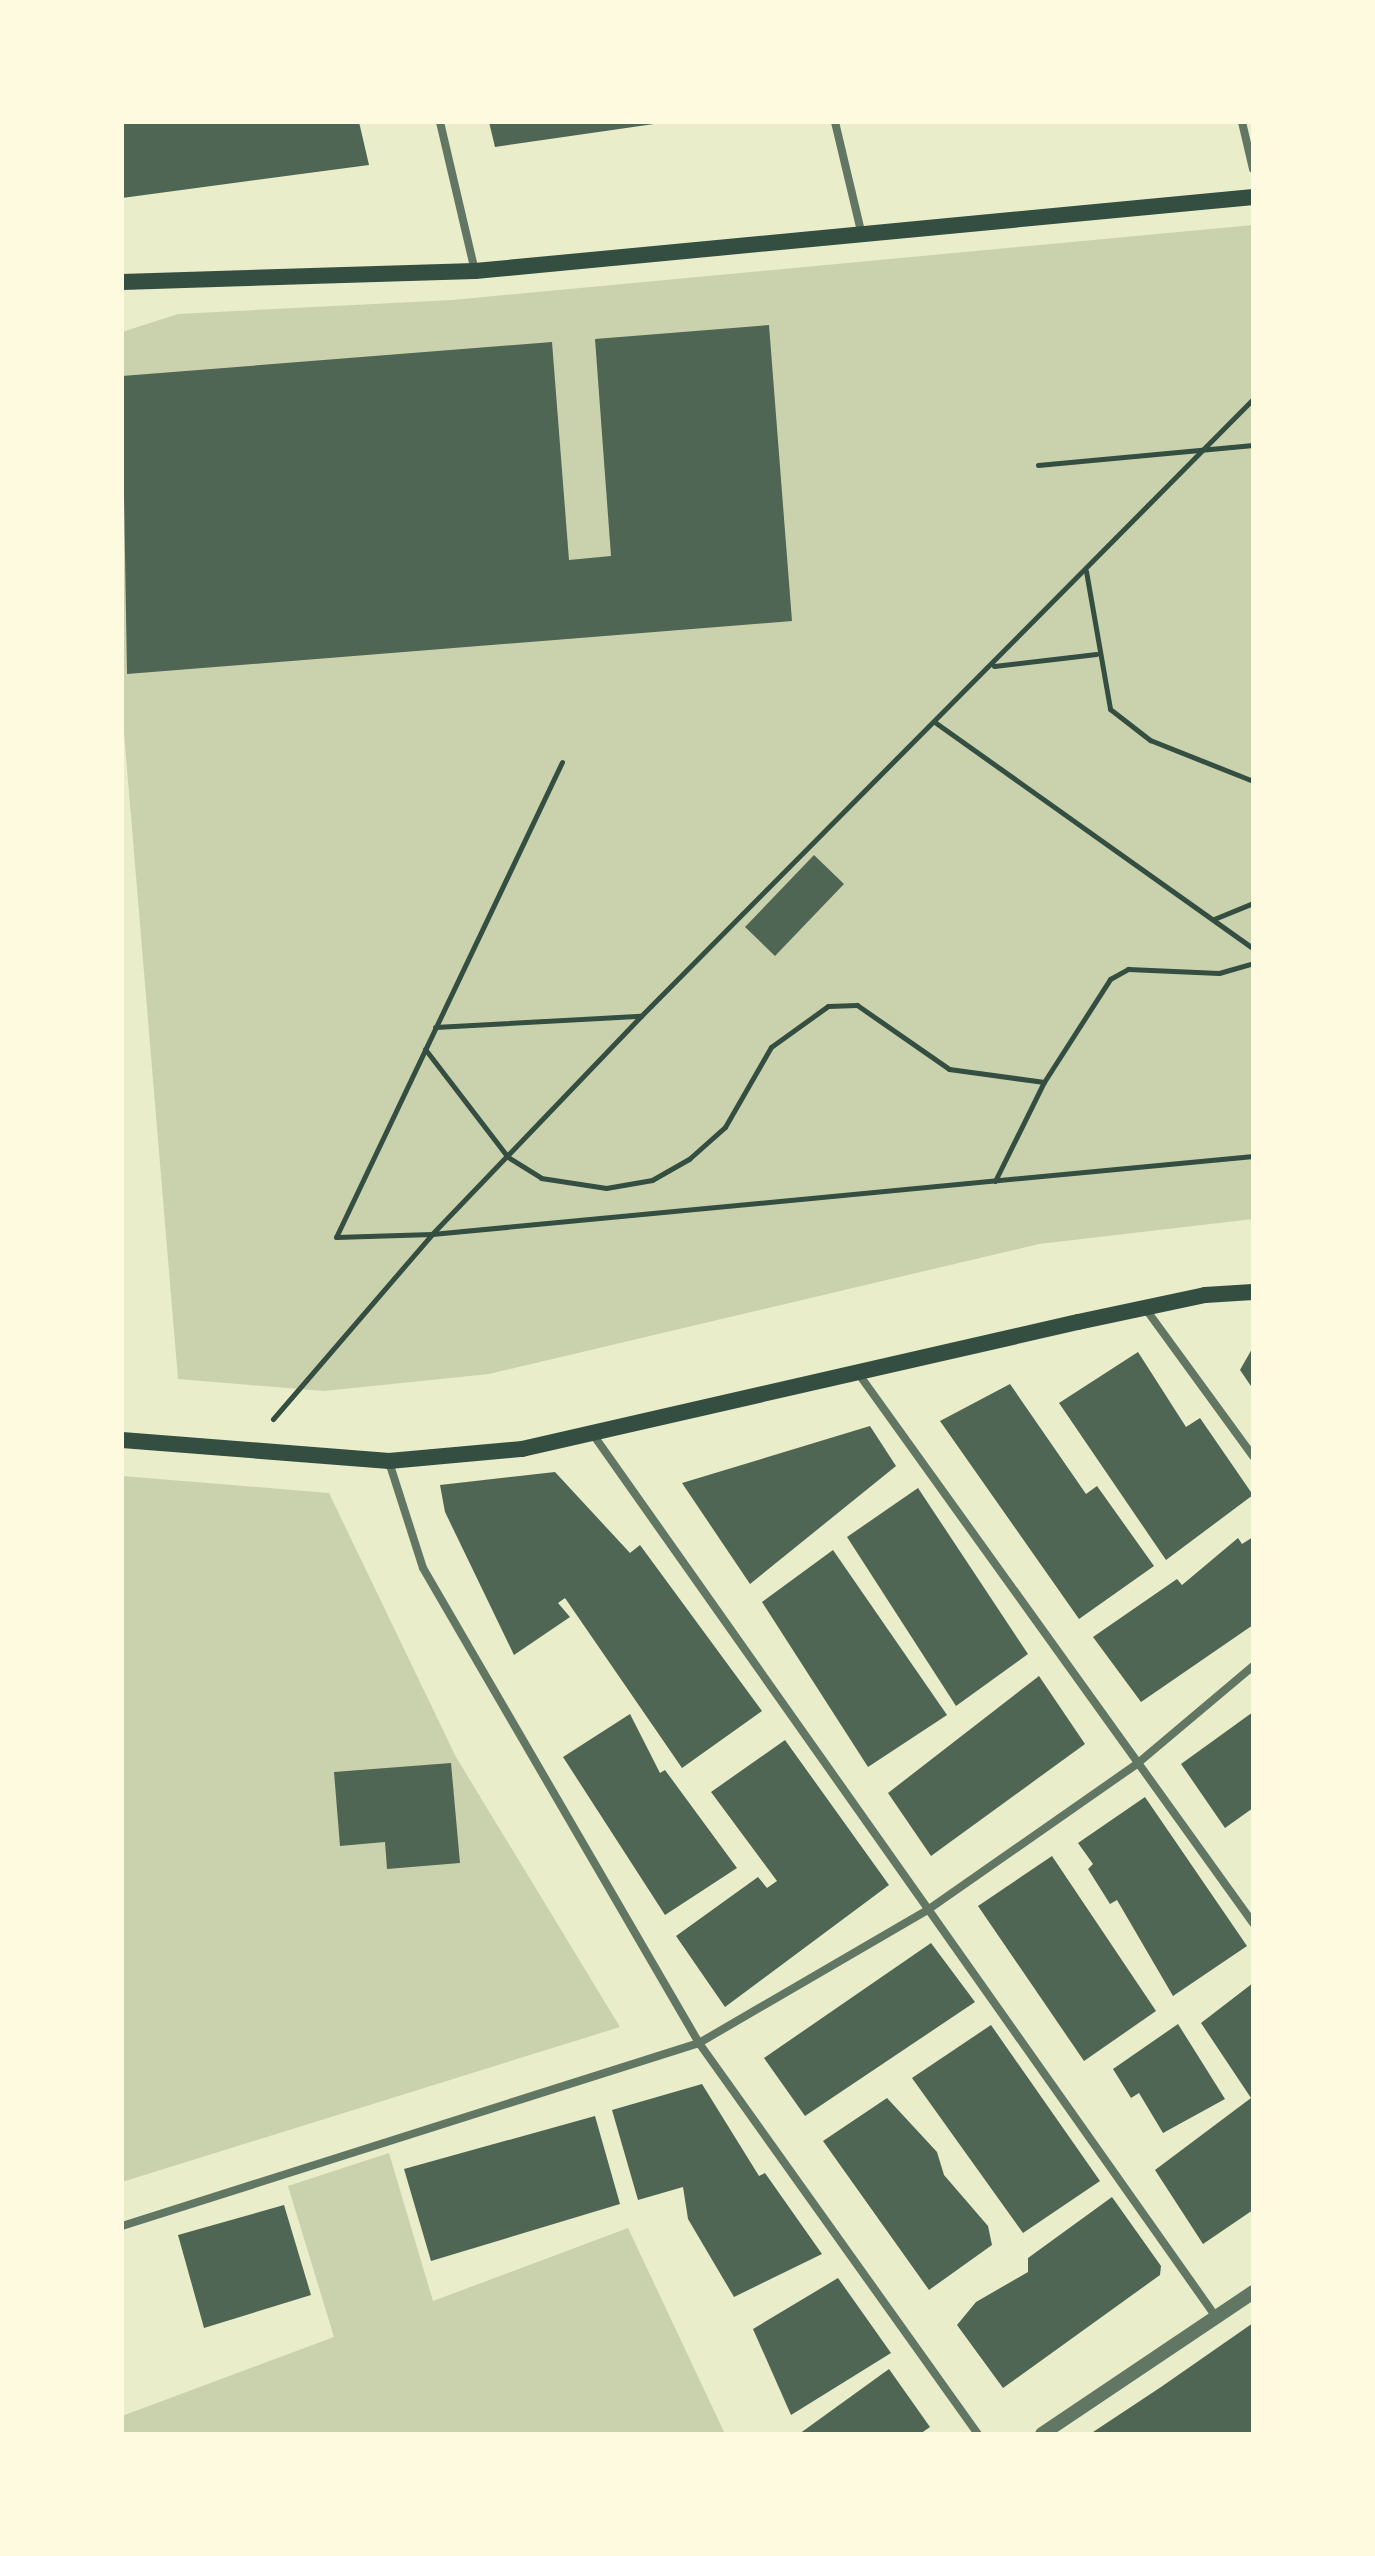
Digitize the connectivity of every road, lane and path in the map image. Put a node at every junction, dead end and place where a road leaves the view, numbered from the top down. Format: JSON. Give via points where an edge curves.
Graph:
{"nodes":[{"id":1,"x":440,"y":122,"type":"edge"},
{"id":2,"x":835,"y":122,"type":"edge"},
{"id":3,"x":1242,"y":122,"type":"edge"},
{"id":4,"x":1253,"y":169,"type":"edge"},
{"id":5,"x":1253,"y":197,"type":"edge"},
{"id":6,"x":861,"y":231,"type":"junction"},
{"id":7,"x":475,"y":271,"type":"junction"},
{"id":8,"x":122,"y":282,"type":"edge"},
{"id":9,"x":1253,"y":399,"type":"edge"},
{"id":10,"x":1253,"y":445,"type":"edge"},
{"id":11,"x":1205,"y":449,"type":"junction"},
{"id":12,"x":1038,"y":465,"type":"dead end"},
{"id":13,"x":1086,"y":571,"type":"junction"},
{"id":14,"x":1096,"y":654,"type":"junction"},
{"id":15,"x":993,"y":666,"type":"junction"},
{"id":16,"x":936,"y":723,"type":"junction"},
{"id":17,"x":562,"y":762,"type":"dead end"},
{"id":18,"x":1253,"y":781,"type":"edge"},
{"id":19,"x":1253,"y":903,"type":"edge"},
{"id":20,"x":1213,"y":920,"type":"junction"},
{"id":21,"x":1253,"y":948,"type":"edge"},
{"id":22,"x":1253,"y":963,"type":"edge"},
{"id":23,"x":641,"y":1016,"type":"junction"},
{"id":24,"x":435,"y":1027,"type":"junction"},
{"id":25,"x":425,"y":1049,"type":"junction"},
{"id":26,"x":1044,"y":1082,"type":"junction"},
{"id":27,"x":1253,"y":1156,"type":"edge"},
{"id":28,"x":508,"y":1157,"type":"junction"},
{"id":29,"x":995,"y":1181,"type":"junction"},
{"id":30,"x":432,"y":1234,"type":"junction"},
{"id":31,"x":1253,"y":1292,"type":"edge"},
{"id":32,"x":1145,"y":1308,"type":"junction"},
{"id":33,"x":857,"y":1372,"type":"junction"},
{"id":34,"x":592,"y":1433,"type":"junction"},
{"id":35,"x":122,"y":1440,"type":"edge"},
{"id":36,"x":246,"y":1450,"type":"junction"},
{"id":37,"x":1253,"y":1456,"type":"edge"},
{"id":38,"x":389,"y":1461,"type":"junction"},
{"id":39,"x":1253,"y":1666,"type":"edge"},
{"id":40,"x":1138,"y":1763,"type":"junction"},
{"id":41,"x":929,"y":1909,"type":"junction"},
{"id":42,"x":1253,"y":1923,"type":"edge"},
{"id":43,"x":699,"y":2043,"type":"junction"},
{"id":44,"x":122,"y":2226,"type":"edge"},
{"id":45,"x":1253,"y":2292,"type":"edge"},
{"id":46,"x":1216,"y":2317,"type":"junction"},
{"id":47,"x":978,"y":2434,"type":"edge"},
{"id":48,"x":1042,"y":2434,"type":"edge"}],
"edges":[{"from":1,"to":7,"type":"street"},
{"from":2,"to":6,"type":"street"},
{"from":3,"to":4,"type":"street"},
{"from":5,"to":6,"type":"main road"},
{"from":6,"to":7,"type":"main road"},
{"from":7,"to":8,"type":"main road"},
{"from":9,"to":11,"type":"path"},
{"from":10,"to":11,"type":"path"},
{"from":11,"to":12,"type":"path"},
{"from":11,"to":13,"type":"path"},
{"from":13,"to":14,"type":"path"},
{"from":13,"to":15,"type":"path"},
{"from":14,"to":15,"type":"path"},
{"from":14,"to":18,"type":"path","via":[[1110,709],[1125,726]]},
{"from":15,"to":16,"type":"path"},
{"from":16,"to":20,"type":"path"},
{"from":16,"to":23,"type":"path"},
{"from":17,"to":24,"type":"path"},
{"from":19,"to":20,"type":"path"},
{"from":20,"to":21,"type":"path"},
{"from":22,"to":26,"type":"path","via":[[1219,973],[1128,969],[1110,979]]},
{"from":23,"to":24,"type":"path"},
{"from":23,"to":28,"type":"path"},
{"from":24,"to":25,"type":"path"},
{"from":25,"to":28,"type":"path"},
{"from":25,"to":30,"type":"path","via":[[336,1237]]},
{"from":26,"to":28,"type":"path","via":[[949,1069],[857,1005],[828,1006],[771,1047],[725,1127],[652,1180],[573,1185],[541,1178]]},
{"from":26,"to":29,"type":"path"},
{"from":27,"to":29,"type":"path"},
{"from":28,"to":30,"type":"path"},
{"from":29,"to":30,"type":"path"},
{"from":30,"to":36,"type":"path"},
{"from":31,"to":32,"type":"main road"},
{"from":32,"to":33,"type":"main road"},
{"from":32,"to":37,"type":"street"},
{"from":33,"to":34,"type":"main road"},
{"from":33,"to":40,"type":"street"},
{"from":34,"to":38,"type":"main road","via":[[522,1449]]},
{"from":34,"to":41,"type":"street"},
{"from":35,"to":36,"type":"main road"},
{"from":36,"to":38,"type":"main road"},
{"from":38,"to":43,"type":"street","via":[[423,1568]]},
{"from":39,"to":40,"type":"street"},
{"from":40,"to":41,"type":"street"},
{"from":40,"to":42,"type":"street"},
{"from":41,"to":43,"type":"street"},
{"from":41,"to":46,"type":"street"},
{"from":43,"to":44,"type":"street"},
{"from":43,"to":47,"type":"street"},
{"from":45,"to":46,"type":"street"},
{"from":46,"to":48,"type":"street"}]}
